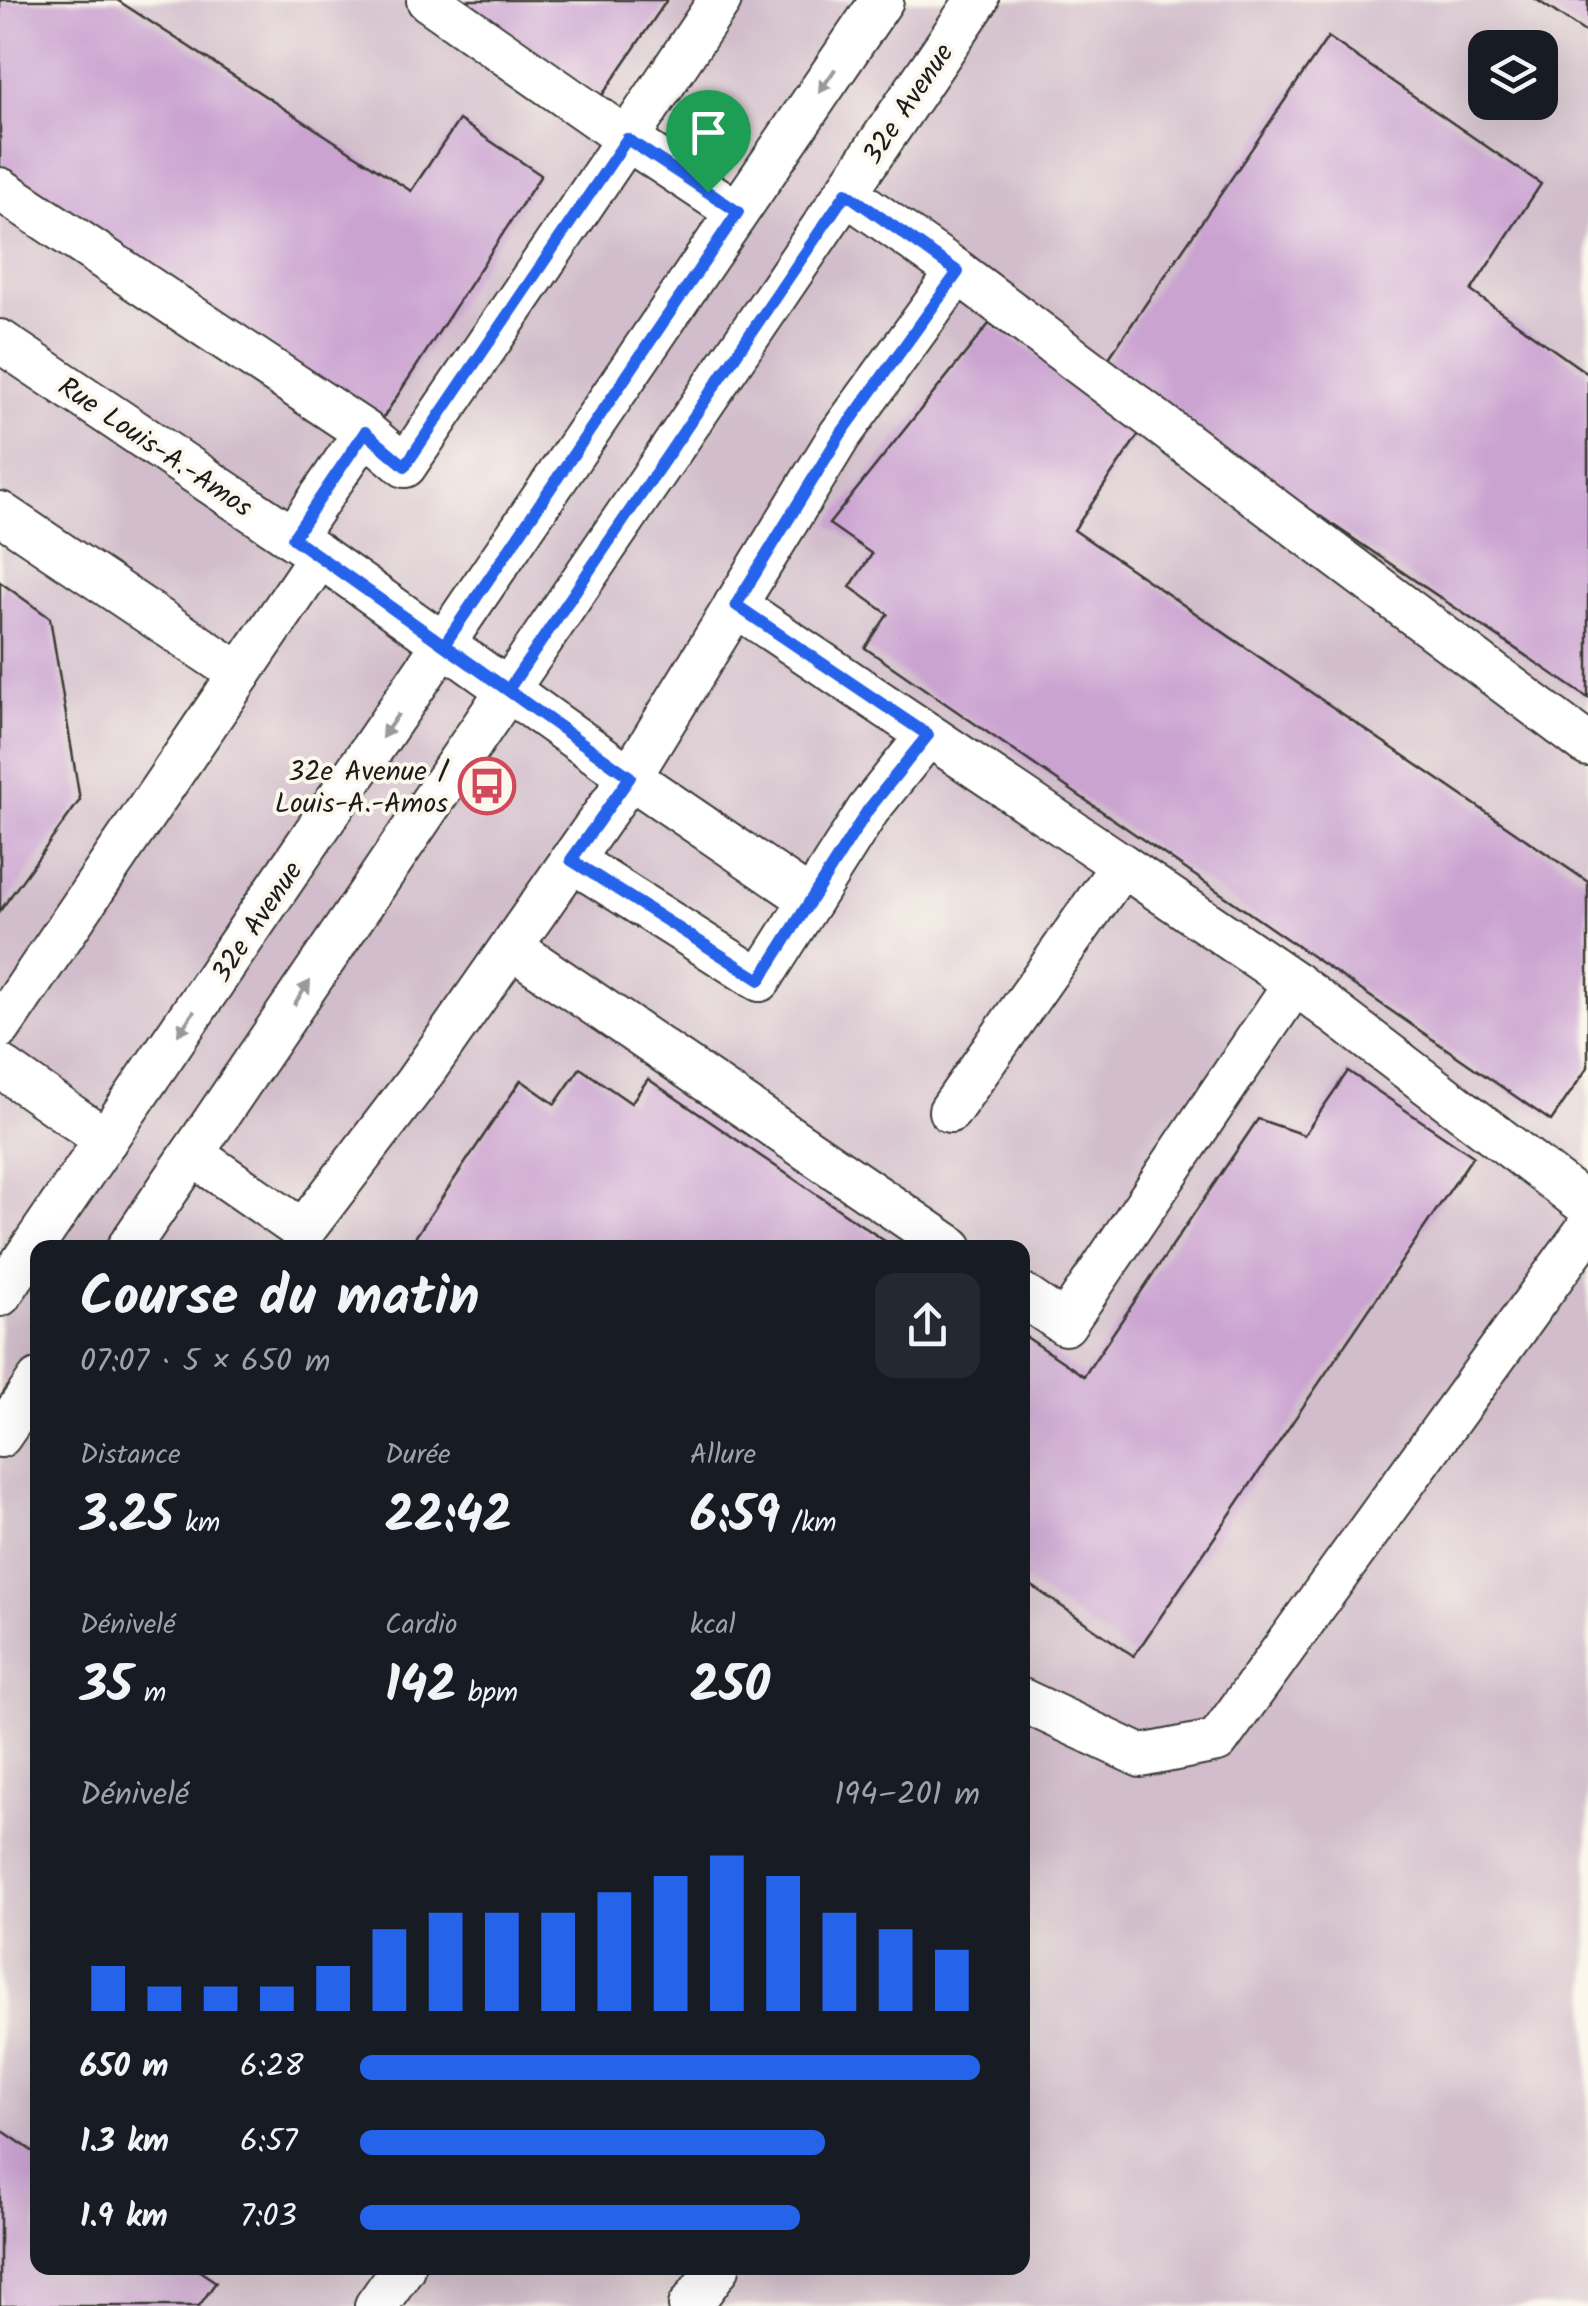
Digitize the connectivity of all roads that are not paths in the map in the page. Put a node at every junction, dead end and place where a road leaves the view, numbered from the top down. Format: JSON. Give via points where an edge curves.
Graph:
{"nodes":[{"id":1,"x":428,"y":0,"type":"edge"},
{"id":2,"x":720,"y":0,"type":"edge"},
{"id":3,"x":882,"y":0,"type":"edge"},
{"id":4,"x":977,"y":0,"type":"edge"},
{"id":5,"x":627,"y":139,"type":"junction"},
{"id":6,"x":0,"y":190,"type":"edge"},
{"id":7,"x":846,"y":193,"type":"junction"},
{"id":8,"x":738,"y":212,"type":"junction"},
{"id":9,"x":958,"y":272,"type":"junction"},
{"id":10,"x":0,"y":340,"type":"edge"},
{"id":11,"x":365,"y":432,"type":"junction"},
{"id":12,"x":0,"y":513,"type":"edge"},
{"id":13,"x":306,"y":547,"type":"junction"},
{"id":14,"x":736,"y":605,"type":"junction"},
{"id":15,"x":444,"y":645,"type":"junction"},
{"id":16,"x":240,"y":674,"type":"junction"},
{"id":17,"x":508,"y":690,"type":"junction"},
{"id":18,"x":928,"y":735,"type":"junction"},
{"id":19,"x":1588,"y":745,"type":"edge"},
{"id":20,"x":630,"y":777,"type":"junction"},
{"id":21,"x":571,"y":860,"type":"junction"},
{"id":22,"x":1122,"y":865,"type":"junction"},
{"id":23,"x":811,"y":900,"type":"junction"},
{"id":24,"x":511,"y":947,"type":"junction"},
{"id":25,"x":1295,"y":983,"type":"junction"},
{"id":26,"x":0,"y":1027,"type":"edge"},
{"id":27,"x":0,"y":1066,"type":"edge"},
{"id":28,"x":950,"y":1110,"type":"dead end"},
{"id":29,"x":106,"y":1140,"type":"junction"},
{"id":30,"x":192,"y":1154,"type":"junction"},
{"id":31,"x":1588,"y":1206,"type":"edge"},
{"id":32,"x":1588,"y":1228,"type":"edge"},
{"id":33,"x":316,"y":1239,"type":"edge"},
{"id":34,"x":38,"y":1240,"type":"edge"},
{"id":35,"x":133,"y":1240,"type":"edge"},
{"id":36,"x":940,"y":1240,"type":"edge"},
{"id":37,"x":30,"y":1251,"type":"edge"},
{"id":38,"x":0,"y":1295,"type":"edge"},
{"id":39,"x":1030,"y":1300,"type":"edge"},
{"id":40,"x":30,"y":1393,"type":"edge"},
{"id":41,"x":0,"y":1436,"type":"edge"},
{"id":42,"x":1030,"y":1704,"type":"edge"},
{"id":43,"x":398,"y":2275,"type":"edge"},
{"id":44,"x":713,"y":2275,"type":"edge"},
{"id":45,"x":376,"y":2306,"type":"edge"},
{"id":46,"x":690,"y":2306,"type":"edge"}],
"edges":[{"from":1,"to":5,"type":"street"},
{"from":2,"to":5,"type":"street"},
{"from":3,"to":8,"type":"street","name":"32e Avenue","one_way":true},
{"from":4,"to":7,"type":"street","name":"32e Avenue"},
{"from":5,"to":8,"type":"street"},
{"from":5,"to":11,"type":"street","via":[[405,466]]},
{"from":6,"to":11,"type":"street"},
{"from":7,"to":9,"type":"street"},
{"from":7,"to":17,"type":"street","name":"32e Avenue"},
{"from":8,"to":15,"type":"street","name":"32e Avenue"},
{"from":9,"to":14,"type":"street","via":[[840,435]]},
{"from":9,"to":19,"type":"street"},
{"from":10,"to":13,"type":"street","name":"Rue Louis-A.-Amos"},
{"from":11,"to":13,"type":"street"},
{"from":12,"to":16,"type":"street"},
{"from":13,"to":15,"type":"street","name":"Rue Louis-A.-Amos"},
{"from":13,"to":16,"type":"street"},
{"from":14,"to":18,"type":"street"},
{"from":14,"to":20,"type":"street"},
{"from":15,"to":17,"type":"street","name":"Rue Louis-A.-Amos"},
{"from":15,"to":29,"type":"street","name":"32e Avenue","one_way":true},
{"from":16,"to":26,"type":"street"},
{"from":17,"to":20,"type":"street","name":"Rue Louis-A.-Amos"},
{"from":30,"to":17,"type":"street","name":"32e Avenue","one_way":true},
{"from":18,"to":22,"type":"street"},
{"from":18,"to":23,"type":"street","via":[[868,810]]},
{"from":20,"to":21,"type":"street"},
{"from":20,"to":23,"type":"street","name":"Rue Louis-A.-Amos"},
{"from":21,"to":23,"type":"street","via":[[760,980]]},
{"from":21,"to":24,"type":"street"},
{"from":22,"to":25,"type":"street"},
{"from":22,"to":28,"type":"street"},
{"from":24,"to":33,"type":"street"},
{"from":24,"to":36,"type":"street"},
{"from":25,"to":31,"type":"street"},
{"from":25,"to":39,"type":"street","via":[[1065,1324]]},
{"from":27,"to":29,"type":"street"},
{"from":29,"to":34,"type":"street","name":"32e Avenue"},
{"from":30,"to":33,"type":"street"},
{"from":30,"to":35,"type":"street","name":"32e Avenue"},
{"from":32,"to":42,"type":"street","via":[[1217,1741],[1142,1756]]},
{"from":37,"to":38,"type":"street","name":"32e Avenue"},
{"from":40,"to":41,"type":"street"},
{"from":43,"to":45,"type":"street"},
{"from":44,"to":46,"type":"street"}]}
